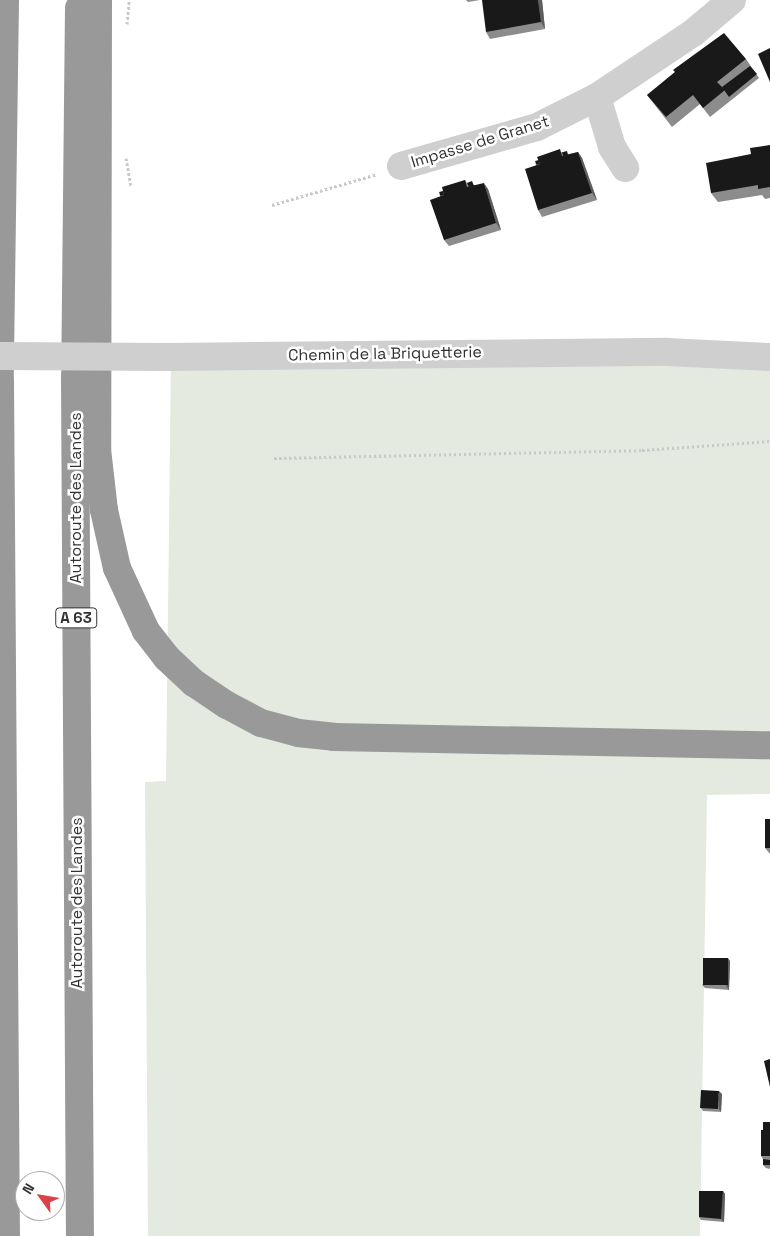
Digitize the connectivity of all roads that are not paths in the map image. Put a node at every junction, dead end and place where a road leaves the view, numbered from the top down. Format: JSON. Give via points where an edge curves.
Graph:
{"nodes":[{"id":1,"x":5,"y":0,"type":"edge"},
{"id":2,"x":79,"y":0,"type":"edge"},
{"id":3,"x":98,"y":0,"type":"edge"},
{"id":4,"x":732,"y":0,"type":"edge"},
{"id":5,"x":598,"y":97,"type":"junction"},
{"id":6,"x":401,"y":166,"type":"road end"},
{"id":7,"x":625,"y":168,"type":"dead end"},
{"id":8,"x":0,"y":356,"type":"edge"},
{"id":9,"x":770,"y":357,"type":"edge"},
{"id":10,"x":770,"y":745,"type":"edge"},
{"id":11,"x":6,"y":1236,"type":"edge"},
{"id":12,"x":80,"y":1236,"type":"edge"}],
"edges":[{"from":1,"to":11,"type":"highway","via":[[0,391]]},
{"from":2,"to":12,"type":"highway","name":"Autoroute des Landes","number":"A 63","via":[[75,379]]},
{"from":3,"to":10,"type":"highway","via":[[97,449],[104,510],[117,568],[146,631],[166,658],[226,705],[261,723],[298,733],[344,737]]},
{"from":4,"to":5,"type":"street","name":"Impasse de Granet","via":[[693,33]]},
{"from":5,"to":6,"type":"street","name":"Impasse de Granet","via":[[537,127]]},
{"from":5,"to":7,"type":"street","via":[[612,148]]},
{"from":8,"to":9,"type":"street","name":"Chemin de la Briquetterie","bridge":true,"via":[[667,352]]}]}
